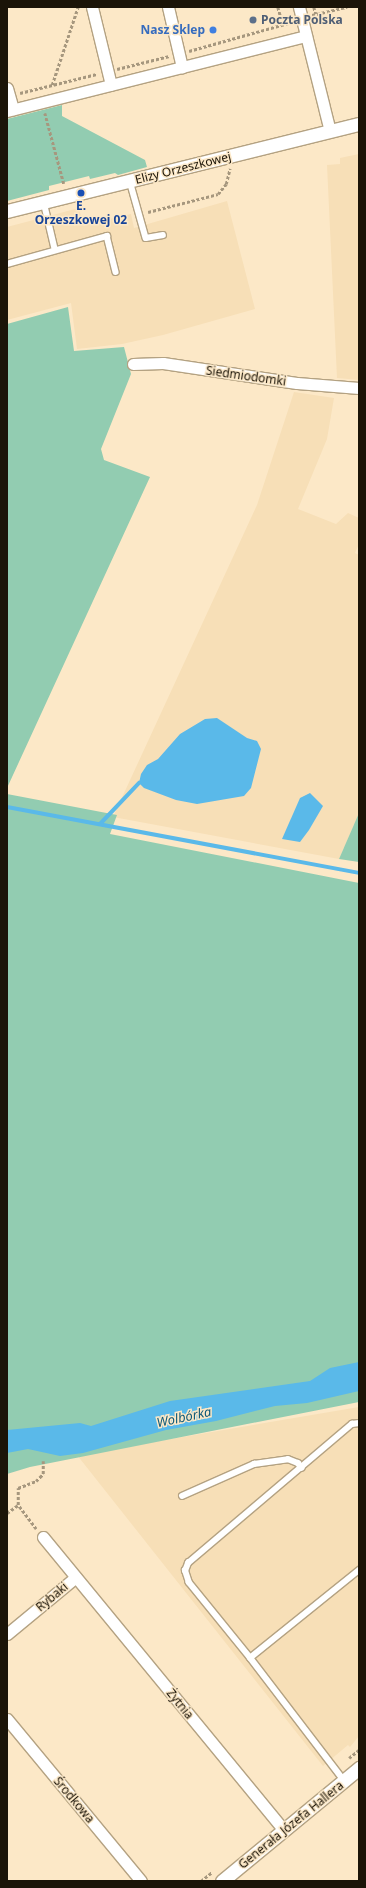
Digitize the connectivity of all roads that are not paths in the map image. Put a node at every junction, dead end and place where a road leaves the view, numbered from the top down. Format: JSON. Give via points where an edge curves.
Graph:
{"nodes":[{"id":1,"x":92,"y":7,"type":"edge"},
{"id":2,"x":168,"y":7,"type":"edge"},
{"id":3,"x":299,"y":7,"type":"edge"},
{"id":4,"x":306,"y":36,"type":"junction"},
{"id":5,"x":182,"y":67,"type":"junction"},
{"id":6,"x":111,"y":85,"type":"junction"},
{"id":7,"x":7,"y":88,"type":"edge"},
{"id":8,"x":10,"y":110,"type":"edge"},
{"id":9,"x":359,"y":124,"type":"edge"},
{"id":10,"x":330,"y":131,"type":"junction"},
{"id":11,"x":130,"y":181,"type":"junction"},
{"id":12,"x":44,"y":202,"type":"junction"},
{"id":13,"x":7,"y":211,"type":"edge"},
{"id":14,"x":163,"y":235,"type":"dead end"},
{"id":15,"x":55,"y":249,"type":"junction"},
{"id":16,"x":7,"y":264,"type":"edge"},
{"id":17,"x":116,"y":272,"type":"dead end"},
{"id":18,"x":134,"y":364,"type":"dead end"},
{"id":19,"x":359,"y":388,"type":"edge"},
{"id":20,"x":359,"y":1424,"type":"edge"},
{"id":21,"x":302,"y":1468,"type":"junction"},
{"id":22,"x":182,"y":1496,"type":"dead end"},
{"id":23,"x":43,"y":1537,"type":"road end"},
{"id":24,"x":359,"y":1570,"type":"edge"},
{"id":25,"x":76,"y":1577,"type":"junction"},
{"id":26,"x":7,"y":1634,"type":"edge"},
{"id":27,"x":250,"y":1658,"type":"junction"},
{"id":28,"x":7,"y":1719,"type":"edge"},
{"id":29,"x":359,"y":1768,"type":"edge"},
{"id":30,"x":344,"y":1781,"type":"junction"},
{"id":31,"x":284,"y":1830,"type":"junction"},
{"id":32,"x":142,"y":1881,"type":"edge"},
{"id":33,"x":222,"y":1881,"type":"edge"}],
"edges":[{"from":1,"to":6,"type":"street"},
{"from":2,"to":5,"type":"street"},
{"from":3,"to":4,"type":"street"},
{"from":4,"to":5,"type":"street"},
{"from":4,"to":10,"type":"street"},
{"from":5,"to":6,"type":"street"},
{"from":6,"to":8,"type":"street"},
{"from":7,"to":8,"type":"street"},
{"from":9,"to":10,"type":"street","name":"Elizy Orzeszkowej"},
{"from":10,"to":11,"type":"street","name":"Elizy Orzeszkowej"},
{"from":11,"to":12,"type":"street","name":"Elizy Orzeszkowej"},
{"from":11,"to":14,"type":"lane","via":[[146,238]]},
{"from":12,"to":13,"type":"street","name":"Elizy Orzeszkowej"},
{"from":12,"to":15,"type":"lane"},
{"from":15,"to":16,"type":"lane"},
{"from":15,"to":17,"type":"lane","via":[[107,236]]},
{"from":18,"to":19,"type":"street","name":"Siedmiodomki","via":[[163,363],[297,383]]},
{"from":20,"to":21,"type":"lane","via":[[352,1424]]},
{"from":21,"to":22,"type":"lane","via":[[298,1462],[288,1459],[254,1464]]},
{"from":21,"to":27,"type":"lane","via":[[188,1563],[185,1571],[189,1583]]},
{"from":23,"to":25,"type":"street","name":"Rybaki"},
{"from":24,"to":27,"type":"lane"},
{"from":25,"to":26,"type":"street","name":"Rybaki"},
{"from":25,"to":31,"type":"street","name":"Żytnia"},
{"from":27,"to":30,"type":"lane"},
{"from":28,"to":32,"type":"street","name":"Środkowa"},
{"from":29,"to":30,"type":"street","name":"Generała Józefa Hallera"},
{"from":30,"to":31,"type":"street","name":"Generała Józefa Hallera"},
{"from":31,"to":33,"type":"street","name":"Generała Józefa Hallera"}]}
